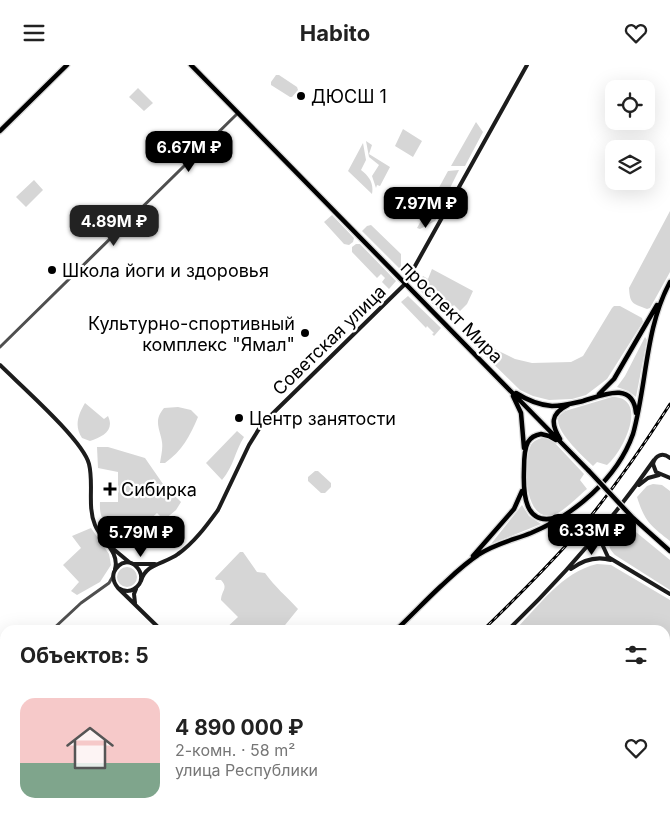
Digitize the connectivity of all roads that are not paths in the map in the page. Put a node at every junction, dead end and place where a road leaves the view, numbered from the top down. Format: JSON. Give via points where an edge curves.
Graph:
{"nodes":[{"id":1,"x":67,"y":65,"type":"edge"},
{"id":2,"x":191,"y":65,"type":"edge"},
{"id":3,"x":527,"y":65,"type":"edge"},
{"id":4,"x":238,"y":113,"type":"junction"},
{"id":5,"x":0,"y":131,"type":"edge"},
{"id":6,"x":670,"y":282,"type":"edge"},
{"id":7,"x":406,"y":284,"type":"junction"},
{"id":8,"x":664,"y":293,"type":"junction"},
{"id":9,"x":0,"y":347,"type":"edge"},
{"id":10,"x":0,"y":365,"type":"edge"},
{"id":11,"x":506,"y":386,"type":"junction"},
{"id":12,"x":595,"y":396,"type":"junction"},
{"id":13,"x":575,"y":403,"type":"junction"},
{"id":14,"x":637,"y":419,"type":"junction"},
{"id":15,"x":563,"y":445,"type":"junction"},
{"id":16,"x":670,"y":458,"type":"edge"},
{"id":17,"x":524,"y":459,"type":"junction"},
{"id":18,"x":654,"y":460,"type":"junction"},
{"id":19,"x":670,"y":471,"type":"edge"},
{"id":20,"x":661,"y":474,"type":"junction"},
{"id":21,"x":670,"y":478,"type":"edge"},
{"id":22,"x":523,"y":485,"type":"junction"},
{"id":23,"x":632,"y":491,"type":"junction"},
{"id":24,"x":564,"y":515,"type":"junction"},
{"id":25,"x":606,"y":524,"type":"junction"},
{"id":26,"x":106,"y":542,"type":"junction"},
{"id":27,"x":670,"y":551,"type":"edge"},
{"id":28,"x":613,"y":561,"type":"junction"},
{"id":29,"x":159,"y":563,"type":"junction"},
{"id":30,"x":132,"y":564,"type":"junction"},
{"id":31,"x":465,"y":564,"type":"junction"},
{"id":32,"x":115,"y":569,"type":"junction"},
{"id":33,"x":113,"y":575,"type":"junction"},
{"id":34,"x":563,"y":575,"type":"junction"},
{"id":35,"x":140,"y":581,"type":"junction"},
{"id":36,"x":138,"y":586,"type":"junction"},
{"id":37,"x":102,"y":588,"type":"junction"},
{"id":38,"x":118,"y":588,"type":"junction"},
{"id":39,"x":670,"y":594,"type":"edge"},
{"id":40,"x":134,"y":603,"type":"junction"},
{"id":41,"x":57,"y":625,"type":"edge"},
{"id":42,"x":156,"y":625,"type":"edge"},
{"id":43,"x":401,"y":625,"type":"edge"},
{"id":44,"x":513,"y":625,"type":"edge"}],
"edges":[{"from":1,"to":5,"type":"main road"},
{"from":2,"to":4,"type":"main road","name":"проспект Мира"},
{"from":3,"to":7,"type":"main road","name":"Советская улица"},
{"from":4,"to":7,"type":"main road","name":"проспект Мира"},
{"from":4,"to":9,"type":"street"},
{"from":6,"to":8,"type":"main road"},
{"from":7,"to":11,"type":"main road","name":"проспект Мира"},
{"from":7,"to":29,"type":"main road","name":"Советская улица","via":[[262,424],[215,515],[182,551]]},
{"from":8,"to":12,"type":"main road","via":[[614,379]]},
{"from":8,"to":14,"type":"main road","via":[[657,310]]},
{"from":10,"to":26,"type":"main road","via":[[83,451],[89,464],[92,516]]},
{"from":11,"to":13,"type":"main road","via":[[537,403],[553,406]]},
{"from":11,"to":15,"type":"main road","name":"проспект Мира"},
{"from":11,"to":17,"type":"main road","via":[[521,413]]},
{"from":12,"to":13,"type":"main road"},
{"from":12,"to":14,"type":"main road","via":[[612,392],[626,395],[634,403]]},
{"from":13,"to":15,"type":"main road","via":[[560,410],[554,420]]},
{"from":14,"to":24,"type":"main road","via":[[630,443],[618,464],[592,493]]},
{"from":15,"to":17,"type":"main road","via":[[545,434],[537,435],[528,442]]},
{"from":15,"to":27,"type":"main road","name":"проспект Мира","bridge":true,"via":[[632,518]]},
{"from":16,"to":18,"type":"main road","via":[[662,455]]},
{"from":17,"to":22,"type":"main road"},
{"from":18,"to":20,"type":"main road","via":[[654,469]]},
{"from":18,"to":23,"type":"main road"},
{"from":19,"to":20,"type":"main road"},
{"from":20,"to":21,"type":"main road"},
{"from":20,"to":23,"type":"main road","via":[[644,481]]},
{"from":22,"to":24,"type":"main road","via":[[525,500],[536,516],[547,520]]},
{"from":22,"to":31,"type":"main road","via":[[514,509]]},
{"from":23,"to":25,"type":"main road"},
{"from":24,"to":31,"type":"main road","via":[[541,529],[483,552]]},
{"from":25,"to":28,"type":"main road","via":[[602,544]]},
{"from":25,"to":34,"type":"main road"},
{"from":26,"to":30,"type":"main road"},
{"from":26,"to":32,"type":"main road","via":[[116,559]]},
{"from":28,"to":34,"type":"main road","via":[[586,561]]},
{"from":28,"to":39,"type":"main road"},
{"from":29,"to":30,"type":"main road"},
{"from":29,"to":35,"type":"main road","via":[[146,570]]},
{"from":30,"to":32,"type":"main road","via":[[122,563]]},
{"from":30,"to":35,"type":"main road","via":[[140,571]]},
{"from":31,"to":43,"type":"main road"},
{"from":32,"to":33,"type":"main road"},
{"from":33,"to":37,"type":"street"},
{"from":33,"to":38,"type":"main road"},
{"from":34,"to":44,"type":"main road"},
{"from":35,"to":36,"type":"main road"},
{"from":36,"to":38,"type":"main road","via":[[130,591]]},
{"from":36,"to":40,"type":"main road"},
{"from":37,"to":38,"type":"street","via":[[110,585]]},
{"from":37,"to":41,"type":"street"},
{"from":38,"to":40,"type":"main road"},
{"from":40,"to":42,"type":"main road"}]}
